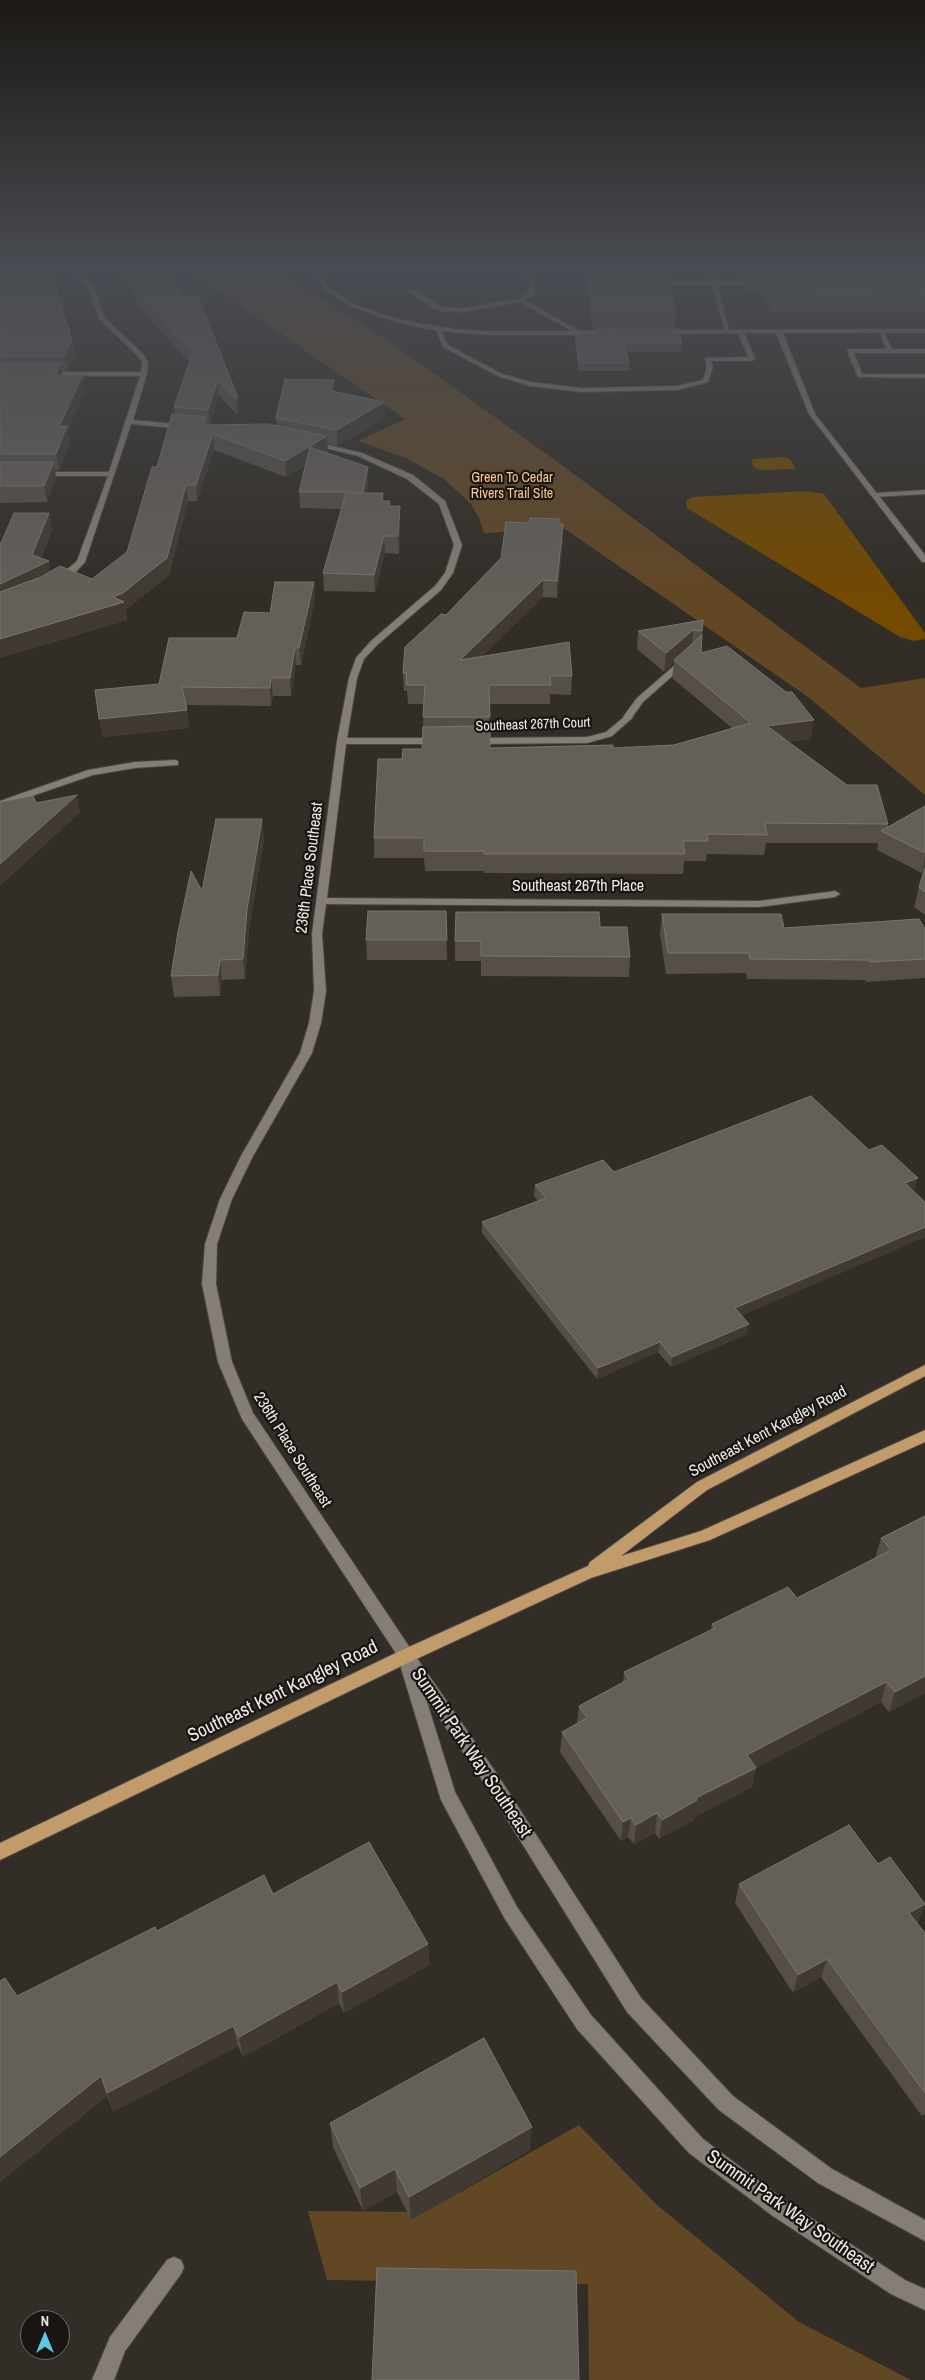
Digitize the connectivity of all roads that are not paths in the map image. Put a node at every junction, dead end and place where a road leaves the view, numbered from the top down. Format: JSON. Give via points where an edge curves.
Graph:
{"nodes":[{"id":1,"x":143,"y":378,"type":"edge"},
{"id":2,"x":510,"y":378,"type":"edge"},
{"id":3,"x":707,"y":378,"type":"edge"},
{"id":4,"x":798,"y":378,"type":"edge"},
{"id":5,"x":127,"y":422,"type":"junction"},
{"id":6,"x":196,"y":428,"type":"edge"},
{"id":7,"x":303,"y":441,"type":"edge"},
{"id":8,"x":28,"y":474,"type":"edge"},
{"id":9,"x":112,"y":474,"type":"junction"},
{"id":10,"x":925,"y":492,"type":"edge"},
{"id":11,"x":874,"y":495,"type":"junction"},
{"id":12,"x":925,"y":560,"type":"edge"},
{"id":13,"x":54,"y":583,"type":"edge"},
{"id":14,"x":689,"y":657,"type":"edge"},
{"id":15,"x":342,"y":741,"type":"junction"},
{"id":16,"x":175,"y":763,"type":"dead end"},
{"id":17,"x":0,"y":804,"type":"edge"},
{"id":18,"x":835,"y":894,"type":"dead end"},
{"id":19,"x":321,"y":901,"type":"junction"},
{"id":20,"x":925,"y":1370,"type":"edge"},
{"id":21,"x":925,"y":1436,"type":"edge"},
{"id":22,"x":587,"y":1573,"type":"junction"},
{"id":23,"x":406,"y":1656,"type":"junction"},
{"id":24,"x":0,"y":1852,"type":"edge"},
{"id":25,"x":925,"y":2231,"type":"edge"},
{"id":26,"x":174,"y":2267,"type":"dead end"},
{"id":27,"x":925,"y":2300,"type":"edge"},
{"id":28,"x":103,"y":2380,"type":"edge"}],
"edges":[{"from":1,"to":5,"type":"street"},
{"from":2,"to":3,"type":"street","via":[[530,384],[581,390],[677,388]]},
{"from":4,"to":11,"type":"street","via":[[812,414]]},
{"from":5,"to":6,"type":"street"},
{"from":5,"to":9,"type":"street"},
{"from":7,"to":15,"type":"street","name":"236th Place Southeast","via":[[360,454],[410,477],[442,503],[458,545],[449,573],[438,588],[360,658],[353,678]]},
{"from":8,"to":9,"type":"street"},
{"from":9,"to":13,"type":"street","via":[[80,562],[68,575]]},
{"from":10,"to":11,"type":"street"},
{"from":11,"to":12,"type":"street"},
{"from":14,"to":15,"type":"street","name":"Southeast 267th Court","via":[[640,700],[628,717],[609,734],[587,740]]},
{"from":15,"to":19,"type":"street","name":"236th Place Southeast"},
{"from":16,"to":17,"type":"street","via":[[91,772]]},
{"from":18,"to":19,"type":"street","name":"Southeast 267th Place","via":[[759,904]]},
{"from":19,"to":23,"type":"street","name":"236th Place Southeast","via":[[316,934],[320,991],[315,1023],[306,1053],[226,1199],[211,1244],[209,1284],[225,1362],[247,1416]]},
{"from":20,"to":22,"type":"main road","name":"Southeast Kent Kangley Road","via":[[702,1486]]},
{"from":21,"to":22,"type":"main road","name":"Southeast Kent Kangley Road","via":[[705,1536]]},
{"from":22,"to":23,"type":"main road","name":"Southeast Kent Kangley Road"},
{"from":23,"to":24,"type":"main road","name":"Southeast Kent Kangley Road"},
{"from":23,"to":25,"type":"street","name":"Summit Park Way Southeast","via":[[491,1779],[634,2005],[726,2103],[825,2176]]},
{"from":23,"to":27,"type":"street","name":"Summit Park Way Southeast","via":[[447,1794],[512,1913],[584,2022],[696,2146],[780,2209],[898,2287]]},
{"from":26,"to":28,"type":"street","via":[[117,2344]]}]}
